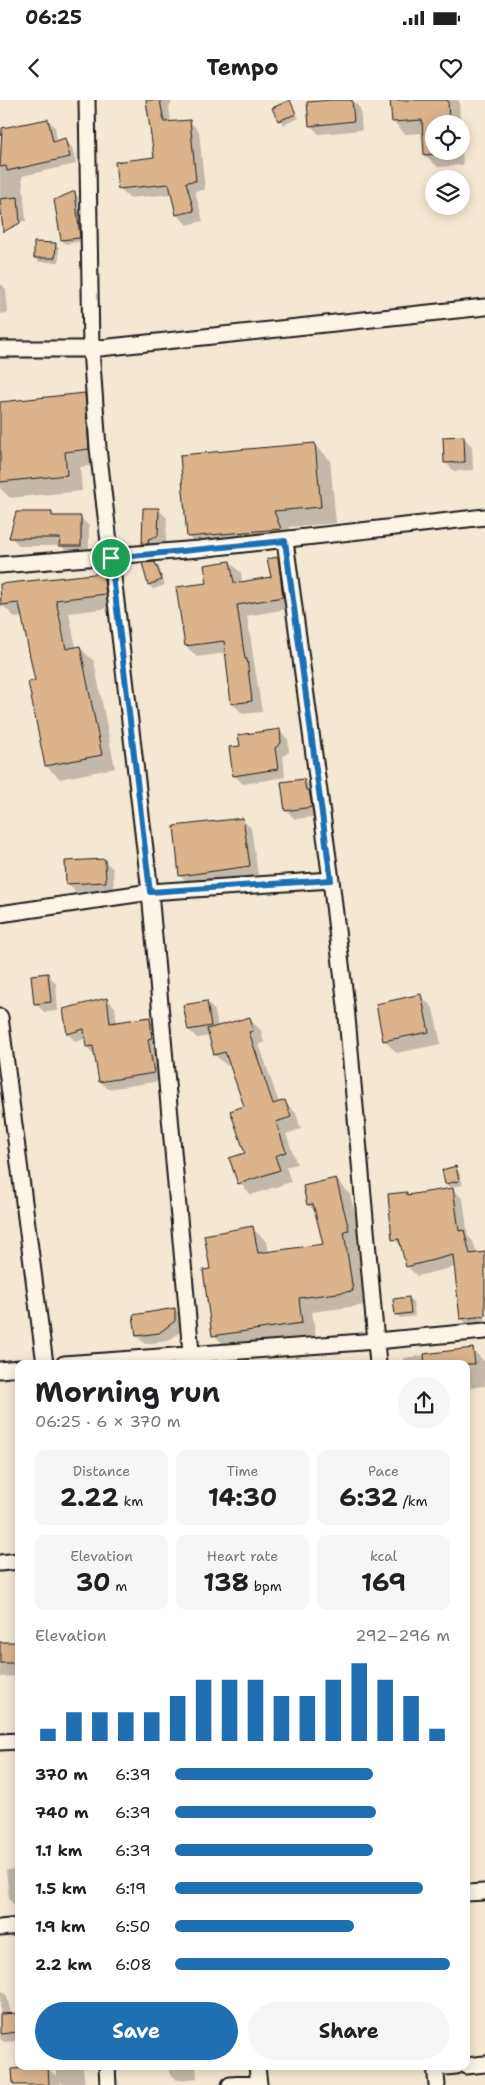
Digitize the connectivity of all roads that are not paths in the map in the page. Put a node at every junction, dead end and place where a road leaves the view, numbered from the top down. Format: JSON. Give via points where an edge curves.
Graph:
{"nodes":[{"id":1,"x":87,"y":100,"type":"edge"},
{"id":2,"x":485,"y":307,"type":"edge"},
{"id":3,"x":0,"y":349,"type":"edge"},
{"id":4,"x":91,"y":349,"type":"junction"},
{"id":5,"x":485,"y":517,"type":"edge"},
{"id":6,"x":285,"y":541,"type":"junction"},
{"id":7,"x":111,"y":558,"type":"junction"},
{"id":8,"x":0,"y":564,"type":"edge"},
{"id":9,"x":331,"y":880,"type":"junction"},
{"id":10,"x":150,"y":892,"type":"junction"},
{"id":11,"x":0,"y":914,"type":"edge"},
{"id":12,"x":0,"y":1017,"type":"edge"},
{"id":13,"x":485,"y":1331,"type":"edge"},
{"id":14,"x":376,"y":1341,"type":"junction"},
{"id":15,"x":192,"y":1359,"type":"edge"},
{"id":16,"x":43,"y":1360,"type":"edge"},
{"id":17,"x":166,"y":1360,"type":"edge"},
{"id":18,"x":378,"y":1360,"type":"edge"},
{"id":19,"x":15,"y":1368,"type":"edge"},
{"id":20,"x":0,"y":1370,"type":"edge"},
{"id":21,"x":15,"y":1561,"type":"edge"},
{"id":22,"x":0,"y":1563,"type":"edge"},
{"id":23,"x":15,"y":1741,"type":"edge"},
{"id":24,"x":0,"y":1742,"type":"edge"},
{"id":25,"x":485,"y":1892,"type":"edge"},
{"id":26,"x":470,"y":1893,"type":"edge"},
{"id":27,"x":15,"y":1926,"type":"edge"},
{"id":28,"x":0,"y":1928,"type":"edge"},
{"id":29,"x":485,"y":2064,"type":"edge"},
{"id":30,"x":470,"y":2066,"type":"edge"},
{"id":31,"x":107,"y":2070,"type":"edge"},
{"id":32,"x":257,"y":2070,"type":"edge"},
{"id":33,"x":435,"y":2070,"type":"edge"},
{"id":34,"x":259,"y":2084,"type":"edge"},
{"id":35,"x":108,"y":2085,"type":"edge"},
{"id":36,"x":230,"y":2085,"type":"edge"},
{"id":37,"x":437,"y":2085,"type":"edge"}],
"edges":[{"from":1,"to":4,"type":"street"},
{"from":2,"to":4,"type":"street"},
{"from":3,"to":4,"type":"street"},
{"from":4,"to":7,"type":"street"},
{"from":5,"to":6,"type":"street"},
{"from":6,"to":7,"type":"street"},
{"from":6,"to":9,"type":"street"},
{"from":7,"to":8,"type":"street"},
{"from":7,"to":10,"type":"street"},
{"from":9,"to":10,"type":"street"},
{"from":9,"to":14,"type":"street","via":[[346,1006]]},
{"from":10,"to":11,"type":"street"},
{"from":10,"to":15,"type":"street"},
{"from":12,"to":16,"type":"street"},
{"from":13,"to":14,"type":"street"},
{"from":14,"to":15,"type":"street"},
{"from":14,"to":18,"type":"street"},
{"from":15,"to":17,"type":"street"},
{"from":19,"to":20,"type":"street"},
{"from":21,"to":22,"type":"street"},
{"from":23,"to":24,"type":"street"},
{"from":25,"to":26,"type":"street"},
{"from":27,"to":28,"type":"street"},
{"from":29,"to":30,"type":"street"},
{"from":31,"to":35,"type":"street"},
{"from":32,"to":34,"type":"street"},
{"from":33,"to":37,"type":"street"},
{"from":34,"to":36,"type":"street"}]}
